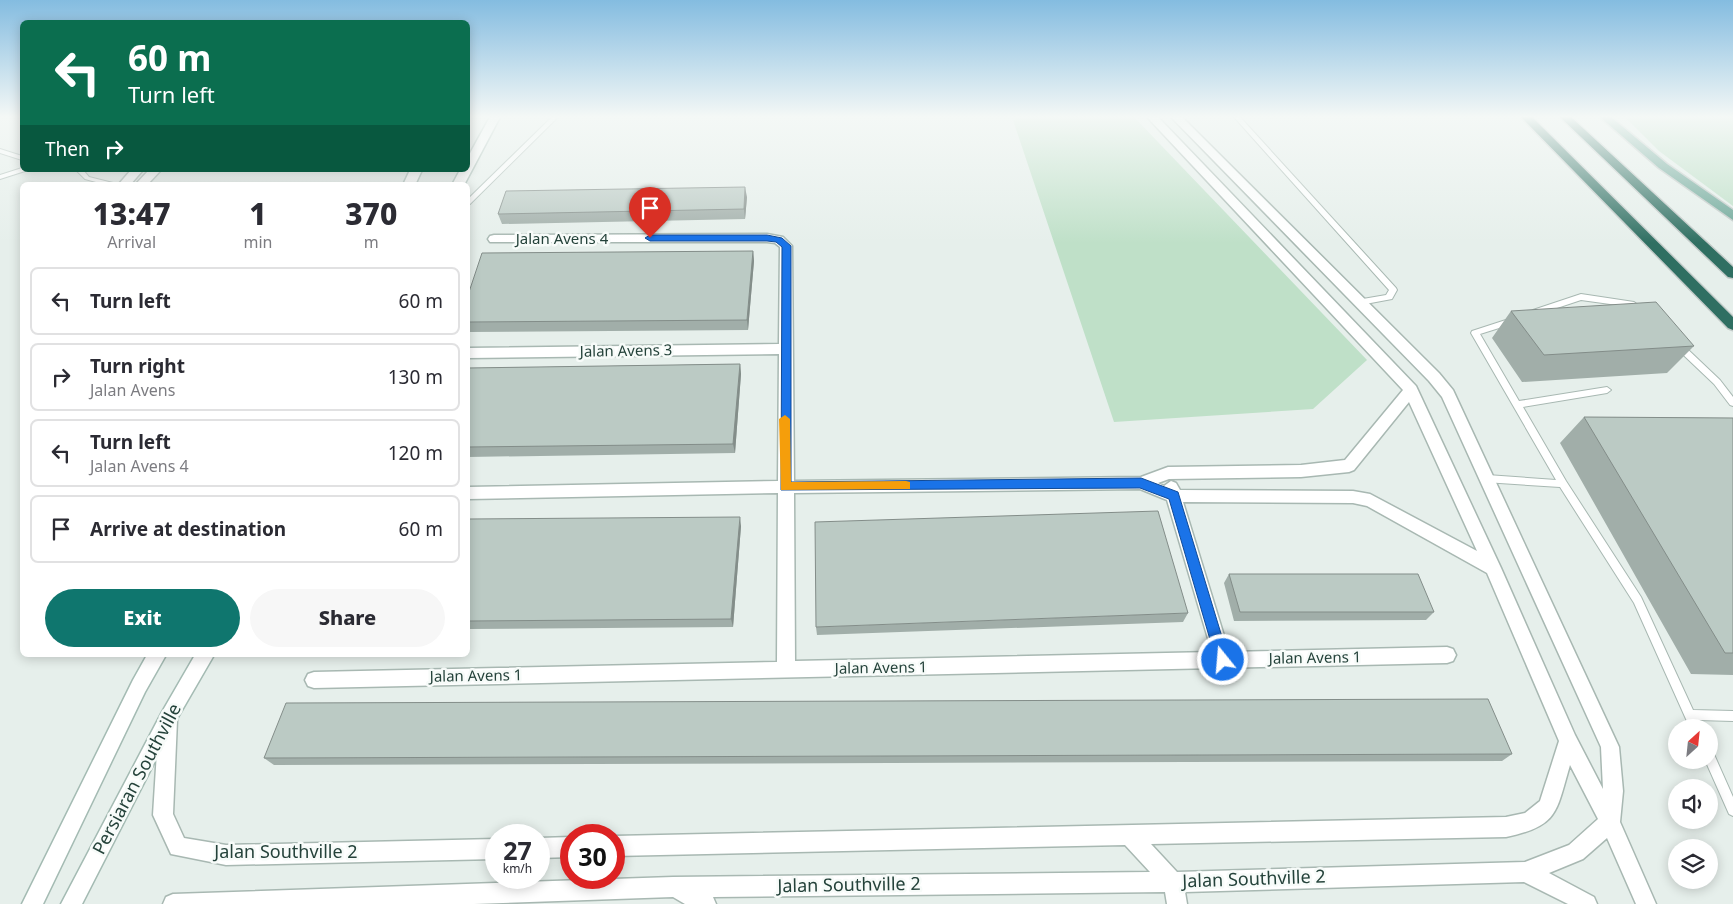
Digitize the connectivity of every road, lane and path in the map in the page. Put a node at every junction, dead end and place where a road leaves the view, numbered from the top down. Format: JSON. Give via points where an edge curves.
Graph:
{"nodes":[{"id":1,"x":512,"y":159,"type":"edge"},
{"id":2,"x":1192,"y":159,"type":"edge"},
{"id":3,"x":1218,"y":159,"type":"edge"},
{"id":4,"x":1275,"y":159,"type":"edge"},
{"id":5,"x":1568,"y":159,"type":"edge"},
{"id":6,"x":1610,"y":159,"type":"edge"},
{"id":7,"x":1655,"y":159,"type":"edge"},
{"id":8,"x":20,"y":171,"type":"edge"},
{"id":9,"x":81,"y":172,"type":"edge"},
{"id":10,"x":135,"y":172,"type":"edge"},
{"id":11,"x":153,"y":172,"type":"edge"},
{"id":12,"x":0,"y":177,"type":"edge"},
{"id":13,"x":103,"y":182,"type":"edge"},
{"id":14,"x":127,"y":182,"type":"edge"},
{"id":15,"x":145,"y":182,"type":"edge"},
{"id":16,"x":470,"y":200,"type":"edge"},
{"id":17,"x":1733,"y":216,"type":"edge"},
{"id":18,"x":494,"y":239,"type":"dead end"},
{"id":19,"x":1733,"y":274,"type":"edge"},
{"id":20,"x":1360,"y":302,"type":"junction"},
{"id":21,"x":1528,"y":315,"type":"edge"},
{"id":22,"x":1519,"y":318,"type":"edge"},
{"id":23,"x":1648,"y":318,"type":"edge"},
{"id":24,"x":1733,"y":325,"type":"edge"},
{"id":25,"x":1669,"y":337,"type":"edge"},
{"id":26,"x":785,"y":349,"type":"junction"},
{"id":27,"x":470,"y":353,"type":"edge"},
{"id":28,"x":1411,"y":390,"type":"junction"},
{"id":29,"x":1607,"y":390,"type":"dead end"},
{"id":30,"x":1733,"y":403,"type":"edge"},
{"id":31,"x":1516,"y":404,"type":"junction"},
{"id":32,"x":1231,"y":471,"type":"junction"},
{"id":33,"x":1301,"y":471,"type":"junction"},
{"id":34,"x":1168,"y":472,"type":"junction"},
{"id":35,"x":1487,"y":478,"type":"junction"},
{"id":36,"x":1141,"y":483,"type":"junction"},
{"id":37,"x":1563,"y":484,"type":"junction"},
{"id":38,"x":785,"y":487,"type":"junction"},
{"id":39,"x":470,"y":494,"type":"edge"},
{"id":40,"x":1174,"y":496,"type":"junction"},
{"id":41,"x":1240,"y":497,"type":"junction"},
{"id":42,"x":1313,"y":497,"type":"junction"},
{"id":43,"x":1493,"y":568,"type":"junction"},
{"id":44,"x":1446,"y":655,"type":"dead end"},
{"id":45,"x":156,"y":657,"type":"edge"},
{"id":46,"x":204,"y":657,"type":"edge"},
{"id":47,"x":1223,"y":660,"type":"junction"},
{"id":48,"x":786,"y":670,"type":"junction"},
{"id":49,"x":314,"y":680,"type":"dead end"},
{"id":50,"x":1690,"y":714,"type":"junction"},
{"id":51,"x":1733,"y":716,"type":"edge"},
{"id":52,"x":168,"y":718,"type":"junction"},
{"id":53,"x":1692,"y":719,"type":"edge"},
{"id":54,"x":1568,"y":741,"type":"junction"},
{"id":55,"x":1715,"y":769,"type":"edge"},
{"id":56,"x":1733,"y":810,"type":"edge"},
{"id":57,"x":1610,"y":822,"type":"junction"},
{"id":58,"x":1128,"y":834,"type":"junction"},
{"id":59,"x":625,"y":846,"type":"edge"},
{"id":60,"x":485,"y":849,"type":"edge"},
{"id":61,"x":1525,"y":872,"type":"junction"},
{"id":62,"x":1173,"y":882,"type":"junction"},
{"id":63,"x":673,"y":887,"type":"junction"},
{"id":64,"x":32,"y":904,"type":"edge"},
{"id":65,"x":71,"y":904,"type":"edge"},
{"id":66,"x":173,"y":904,"type":"edge"},
{"id":67,"x":706,"y":904,"type":"edge"},
{"id":68,"x":1177,"y":904,"type":"edge"},
{"id":69,"x":1587,"y":904,"type":"edge"},
{"id":70,"x":1646,"y":904,"type":"edge"}],
"edges":[{"from":1,"to":16,"type":"lane"},
{"from":2,"to":28,"type":"street"},
{"from":3,"to":20,"type":"street"},
{"from":4,"to":20,"type":"lane","via":[[1392,290],[1389,297]]},
{"from":5,"to":24,"type":"highway"},
{"from":6,"to":19,"type":"highway"},
{"from":7,"to":17,"type":"main road"},
{"from":8,"to":12,"type":"lane"},
{"from":9,"to":13,"type":"lane","via":[[87,178]]},
{"from":10,"to":14,"type":"street"},
{"from":11,"to":15,"type":"street"},
{"from":18,"to":26,"type":"street","name":"Jalan Avens 4","via":[[779,240],[786,246]]},
{"from":20,"to":35,"type":"street","via":[[1448,394]]},
{"from":21,"to":23,"type":"lane","via":[[1581,297],[1634,305]]},
{"from":22,"to":31,"type":"lane","via":[[1475,333]]},
{"from":25,"to":30,"type":"lane","via":[[1717,382]]},
{"from":26,"to":27,"type":"street","name":"Jalan Avens 3"},
{"from":26,"to":38,"type":"street"},
{"from":28,"to":33,"type":"street","via":[[1349,466]]},
{"from":28,"to":43,"type":"street"},
{"from":29,"to":31,"type":"lane"},
{"from":31,"to":37,"type":"lane"},
{"from":32,"to":33,"type":"street"},
{"from":32,"to":34,"type":"street"},
{"from":32,"to":41,"type":"street"},
{"from":33,"to":42,"type":"street"},
{"from":34,"to":36,"type":"street"},
{"from":34,"to":40,"type":"street"},
{"from":35,"to":37,"type":"lane"},
{"from":35,"to":57,"type":"street","via":[[1610,747],[1613,791]]},
{"from":36,"to":38,"type":"street"},
{"from":36,"to":40,"type":"street"},
{"from":37,"to":50,"type":"lane","via":[[1638,600]]},
{"from":38,"to":39,"type":"street"},
{"from":38,"to":48,"type":"street"},
{"from":40,"to":41,"type":"street"},
{"from":40,"to":47,"type":"street"},
{"from":41,"to":42,"type":"street"},
{"from":42,"to":43,"type":"street","via":[[1370,500]]},
{"from":43,"to":54,"type":"street"},
{"from":44,"to":47,"type":"street","name":"Jalan Avens 1"},
{"from":45,"to":64,"type":"street"},
{"from":46,"to":52,"type":"street","name":"Persiaran Southville"},
{"from":47,"to":48,"type":"street","name":"Jalan Avens 1"},
{"from":48,"to":49,"type":"street","name":"Jalan Avens 1"},
{"from":50,"to":51,"type":"lane"},
{"from":50,"to":53,"type":"lane"},
{"from":52,"to":60,"type":"street","name":"Jalan Southville 2","via":[[163,815],[178,847],[226,855]]},
{"from":52,"to":65,"type":"street","name":"Persiaran Southville"},
{"from":54,"to":57,"type":"street"},
{"from":54,"to":58,"type":"street","via":[[1548,807],[1530,822],[1506,827]]},
{"from":55,"to":56,"type":"lane"},
{"from":57,"to":61,"type":"street","via":[[1576,852]]},
{"from":57,"to":70,"type":"street"},
{"from":58,"to":59,"type":"street"},
{"from":58,"to":62,"type":"street"},
{"from":61,"to":62,"type":"street","name":"Jalan Southville 2"},
{"from":61,"to":69,"type":"street"},
{"from":62,"to":63,"type":"street","name":"Jalan Southville 2"},
{"from":62,"to":68,"type":"street"},
{"from":63,"to":66,"type":"street","name":"Jalan Southville 2"},
{"from":63,"to":67,"type":"street"}]}
